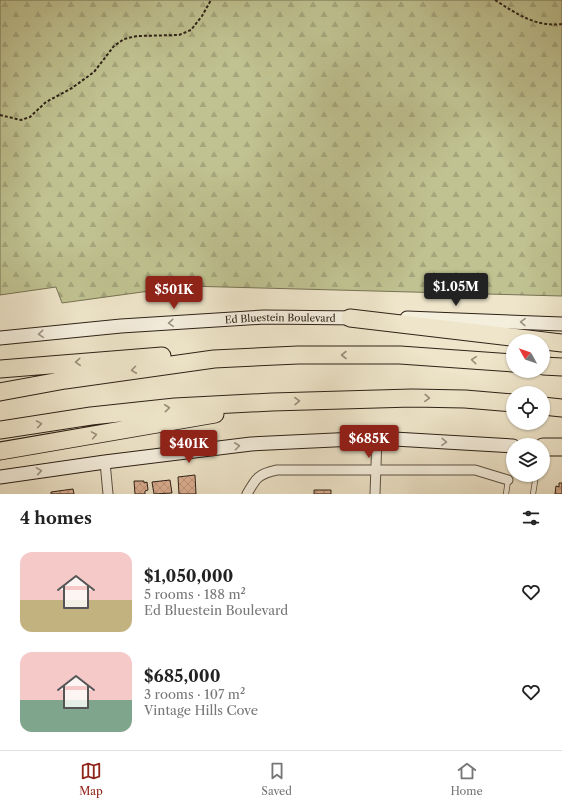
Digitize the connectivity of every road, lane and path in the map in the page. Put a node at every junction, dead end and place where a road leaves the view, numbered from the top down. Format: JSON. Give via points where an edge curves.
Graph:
{"nodes":[{"id":1,"x":211,"y":0,"type":"edge"},
{"id":2,"x":495,"y":0,"type":"edge"},
{"id":3,"x":562,"y":24,"type":"edge"},
{"id":4,"x":0,"y":115,"type":"edge"},
{"id":5,"x":350,"y":318,"type":"junction"},
{"id":6,"x":562,"y":324,"type":"edge"},
{"id":7,"x":0,"y":338,"type":"edge"},
{"id":8,"x":562,"y":343,"type":"edge"},
{"id":9,"x":214,"y":360,"type":"junction"},
{"id":10,"x":506,"y":362,"type":"edge"},
{"id":11,"x":550,"y":366,"type":"edge"},
{"id":12,"x":562,"y":367,"type":"edge"},
{"id":13,"x":0,"y":369,"type":"edge"},
{"id":14,"x":0,"y":392,"type":"edge"},
{"id":15,"x":272,"y":402,"type":"junction"},
{"id":16,"x":506,"y":403,"type":"edge"},
{"id":17,"x":550,"y":407,"type":"edge"},
{"id":18,"x":562,"y":408,"type":"edge"},
{"id":19,"x":0,"y":430,"type":"edge"},
{"id":20,"x":377,"y":438,"type":"junction"},
{"id":21,"x":506,"y":446,"type":"edge"},
{"id":22,"x":550,"y":447,"type":"edge"},
{"id":23,"x":562,"y":447,"type":"edge"},
{"id":24,"x":550,"y":448,"type":"edge"},
{"id":25,"x":0,"y":451,"type":"edge"},
{"id":26,"x":562,"y":451,"type":"edge"},
{"id":27,"x":105,"y":462,"type":"junction"},
{"id":28,"x":375,"y":470,"type":"junction"},
{"id":29,"x":0,"y":477,"type":"edge"},
{"id":30,"x":506,"y":479,"type":"edge"},
{"id":31,"x":508,"y":482,"type":"edge"},
{"id":32,"x":535,"y":482,"type":"edge"},
{"id":33,"x":108,"y":494,"type":"edge"},
{"id":34,"x":247,"y":494,"type":"edge"},
{"id":35,"x":375,"y":494,"type":"edge"},
{"id":36,"x":506,"y":494,"type":"edge"},
{"id":37,"x":533,"y":494,"type":"edge"}],
"edges":[{"from":1,"to":4,"type":"path","via":[[191,30],[179,35],[137,36],[124,39],[114,46],[94,72],[46,102],[30,116],[21,120]]},
{"from":2,"to":3,"type":"path","via":[[537,23],[550,26]]},
{"from":6,"to":5,"type":"main road","name":"Ed Bluestein Boulevard","one_way":true,"via":[[433,318]]},
{"from":5,"to":7,"type":"main road","name":"Ed Bluestein Boulevard","one_way":true,"via":[[264,317],[121,326]]},
{"from":5,"to":8,"type":"highway"},
{"from":10,"to":9,"type":"highway","one_way":true,"via":[[400,355],[298,355]]},
{"from":9,"to":13,"type":"highway","one_way":true,"via":[[160,356]]},
{"from":9,"to":14,"type":"highway","one_way":true,"via":[[65,380]]},
{"from":11,"to":12,"type":"highway"},
{"from":15,"to":16,"type":"highway","one_way":true,"via":[[412,398]]},
{"from":19,"to":15,"type":"highway","one_way":true,"via":[[91,416],[176,407]]},
{"from":25,"to":15,"type":"highway","one_way":true},
{"from":17,"to":18,"type":"highway"},
{"from":20,"to":21,"type":"main road","one_way":true},
{"from":27,"to":20,"type":"main road","one_way":true,"via":[[251,444]]},
{"from":20,"to":28,"type":"street"},
{"from":22,"to":23,"type":"highway"},
{"from":24,"to":26,"type":"main road"},
{"from":29,"to":27,"type":"main road","one_way":true},
{"from":27,"to":33,"type":"street"},
{"from":28,"to":30,"type":"street","via":[[475,470]]},
{"from":28,"to":34,"type":"street","via":[[266,472],[255,479]]},
{"from":28,"to":35,"type":"street"},
{"from":31,"to":36,"type":"lane"},
{"from":32,"to":37,"type":"lane"}]}
